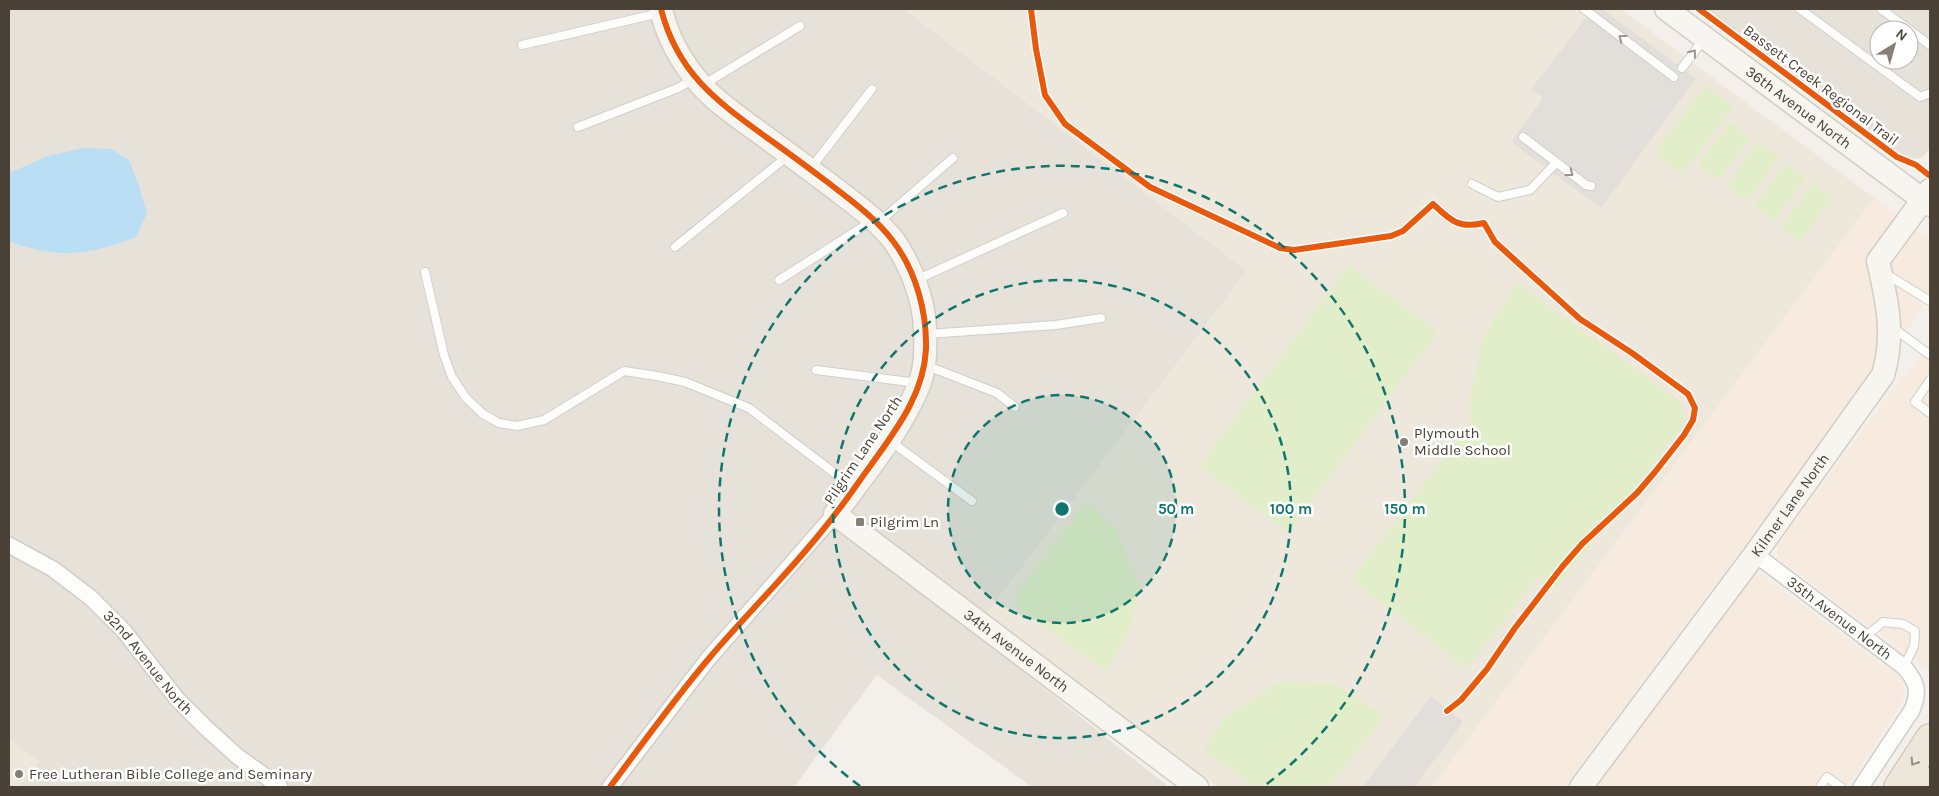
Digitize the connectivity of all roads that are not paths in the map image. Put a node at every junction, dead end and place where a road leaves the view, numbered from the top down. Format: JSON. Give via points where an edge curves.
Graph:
{"nodes":[{"id":1,"x":1584,"y":9,"type":"edge"},
{"id":2,"x":1666,"y":9,"type":"edge"},
{"id":3,"x":1800,"y":9,"type":"edge"},
{"id":4,"x":1881,"y":9,"type":"edge"},
{"id":5,"x":661,"y":11,"type":"edge"},
{"id":6,"x":800,"y":26,"type":"dead end"},
{"id":7,"x":1705,"y":38,"type":"junction"},
{"id":8,"x":522,"y":45,"type":"dead end"},
{"id":9,"x":1930,"y":45,"type":"edge"},
{"id":10,"x":1682,"y":68,"type":"dead end"},
{"id":11,"x":1674,"y":77,"type":"dead end"},
{"id":12,"x":699,"y":82,"type":"junction"},
{"id":13,"x":872,"y":88,"type":"dead end"},
{"id":14,"x":1930,"y":93,"type":"edge"},
{"id":15,"x":578,"y":127,"type":"dead end"},
{"id":16,"x":1523,"y":137,"type":"dead end"},
{"id":17,"x":790,"y":154,"type":"junction"},
{"id":18,"x":953,"y":158,"type":"dead end"},
{"id":19,"x":1556,"y":163,"type":"junction"},
{"id":20,"x":810,"y":170,"type":"junction"},
{"id":21,"x":1472,"y":184,"type":"dead end"},
{"id":22,"x":1590,"y":186,"type":"dead end"},
{"id":23,"x":1928,"y":198,"type":"edge"},
{"id":24,"x":1063,"y":213,"type":"dead end"},
{"id":25,"x":876,"y":222,"type":"junction"},
{"id":26,"x":675,"y":247,"type":"dead end"},
{"id":27,"x":1880,"y":270,"type":"junction"},
{"id":28,"x":425,"y":272,"type":"dead end"},
{"id":29,"x":779,"y":280,"type":"dead end"},
{"id":30,"x":914,"y":281,"type":"junction"},
{"id":31,"x":1930,"y":301,"type":"edge"},
{"id":32,"x":1101,"y":318,"type":"dead end"},
{"id":33,"x":1890,"y":326,"type":"junction"},
{"id":34,"x":925,"y":334,"type":"junction"},
{"id":35,"x":1930,"y":355,"type":"edge"},
{"id":36,"x":816,"y":370,"type":"dead end"},
{"id":37,"x":922,"y":374,"type":"junction"},
{"id":38,"x":1930,"y":380,"type":"edge"},
{"id":39,"x":1015,"y":407,"type":"dead end"},
{"id":40,"x":1930,"y":413,"type":"edge"},
{"id":41,"x":889,"y":440,"type":"junction"},
{"id":42,"x":854,"y":488,"type":"junction"},
{"id":43,"x":972,"y":501,"type":"dead end"},
{"id":44,"x":835,"y":514,"type":"junction"},
{"id":45,"x":9,"y":545,"type":"edge"},
{"id":46,"x":1755,"y":554,"type":"junction"},
{"id":47,"x":1865,"y":637,"type":"junction"},
{"id":48,"x":1904,"y":668,"type":"junction"},
{"id":49,"x":1930,"y":738,"type":"edge"},
{"id":50,"x":1930,"y":782,"type":"edge"},
{"id":51,"x":280,"y":787,"type":"edge"},
{"id":52,"x":610,"y":787,"type":"edge"},
{"id":53,"x":1197,"y":787,"type":"edge"},
{"id":54,"x":1581,"y":787,"type":"edge"},
{"id":55,"x":1820,"y":787,"type":"edge"},
{"id":56,"x":1841,"y":787,"type":"edge"},
{"id":57,"x":1861,"y":787,"type":"edge"},
{"id":58,"x":1898,"y":787,"type":"edge"},
{"id":59,"x":1926,"y":787,"type":"edge"}],
"edges":[{"from":11,"to":1,"type":"lane","one_way":true},
{"from":2,"to":7,"type":"street","name":"36th Avenue North"},
{"from":3,"to":14,"type":"lane","via":[[1920,97]]},
{"from":4,"to":9,"type":"lane"},
{"from":5,"to":8,"type":"lane"},
{"from":5,"to":12,"type":"street","name":"Pilgrim Lane North","via":[[680,57]]},
{"from":6,"to":12,"type":"lane"},
{"from":10,"to":7,"type":"lane","one_way":true},
{"from":7,"to":23,"type":"street","name":"36th Avenue North"},
{"from":12,"to":15,"type":"lane"},
{"from":12,"to":17,"type":"street","name":"Pilgrim Lane North","via":[[728,110]]},
{"from":13,"to":20,"type":"lane"},
{"from":16,"to":19,"type":"lane"},
{"from":17,"to":20,"type":"street","name":"Pilgrim Lane North"},
{"from":17,"to":26,"type":"lane"},
{"from":18,"to":25,"type":"lane"},
{"from":19,"to":21,"type":"lane","via":[[1530,190],[1498,197]]},
{"from":19,"to":22,"type":"lane","one_way":true},
{"from":20,"to":25,"type":"street","name":"Pilgrim Lane North"},
{"from":23,"to":27,"type":"street","name":"Kilmer Lane North","via":[[1878,261]]},
{"from":24,"to":30,"type":"lane"},
{"from":25,"to":29,"type":"lane"},
{"from":25,"to":30,"type":"street","name":"Pilgrim Lane North","via":[[903,255]]},
{"from":27,"to":31,"type":"lane"},
{"from":27,"to":33,"type":"street","name":"Kilmer Lane North"},
{"from":28,"to":42,"type":"lane","via":[[452,377],[466,398],[499,423],[518,426],[544,420],[624,372],[657,376],[685,382],[749,408]]},
{"from":30,"to":34,"type":"street","name":"Pilgrim Lane North"},
{"from":32,"to":34,"type":"lane"},
{"from":33,"to":35,"type":"lane"},
{"from":33,"to":46,"type":"street","name":"Kilmer Lane North","via":[[1889,356],[1883,375]]},
{"from":34,"to":37,"type":"street","name":"Pilgrim Lane North"},
{"from":36,"to":37,"type":"lane"},
{"from":37,"to":39,"type":"lane","via":[[997,394]]},
{"from":37,"to":41,"type":"street","name":"Pilgrim Lane North","via":[[907,412]]},
{"from":38,"to":40,"type":"lane","via":[[1915,402]]},
{"from":41,"to":42,"type":"street","name":"Pilgrim Lane North"},
{"from":41,"to":43,"type":"lane"},
{"from":42,"to":44,"type":"street","name":"Pilgrim Lane North"},
{"from":44,"to":52,"type":"street","name":"Pilgrim Lane North","via":[[708,659]]},
{"from":44,"to":53,"type":"street","name":"34th Avenue North"},
{"from":45,"to":51,"type":"street","name":"32nd Avenue North","via":[[53,569],[91,598],[124,631],[177,699],[204,727]]},
{"from":46,"to":47,"type":"street","name":"35th Avenue North"},
{"from":46,"to":54,"type":"street","name":"Kilmer Lane North"},
{"from":47,"to":48,"type":"street","name":"35th Avenue North"},
{"from":47,"to":48,"type":"lane","via":[[1883,622],[1903,624],[1916,631],[1914,646]]},
{"from":48,"to":57,"type":"street","name":"35th Avenue North","via":[[1913,678],[1916,700]]},
{"from":49,"to":58,"type":"highway","one_way":true},
{"from":50,"to":59,"type":"highway"},
{"from":55,"to":56,"type":"lane","via":[[1827,778]]}]}
